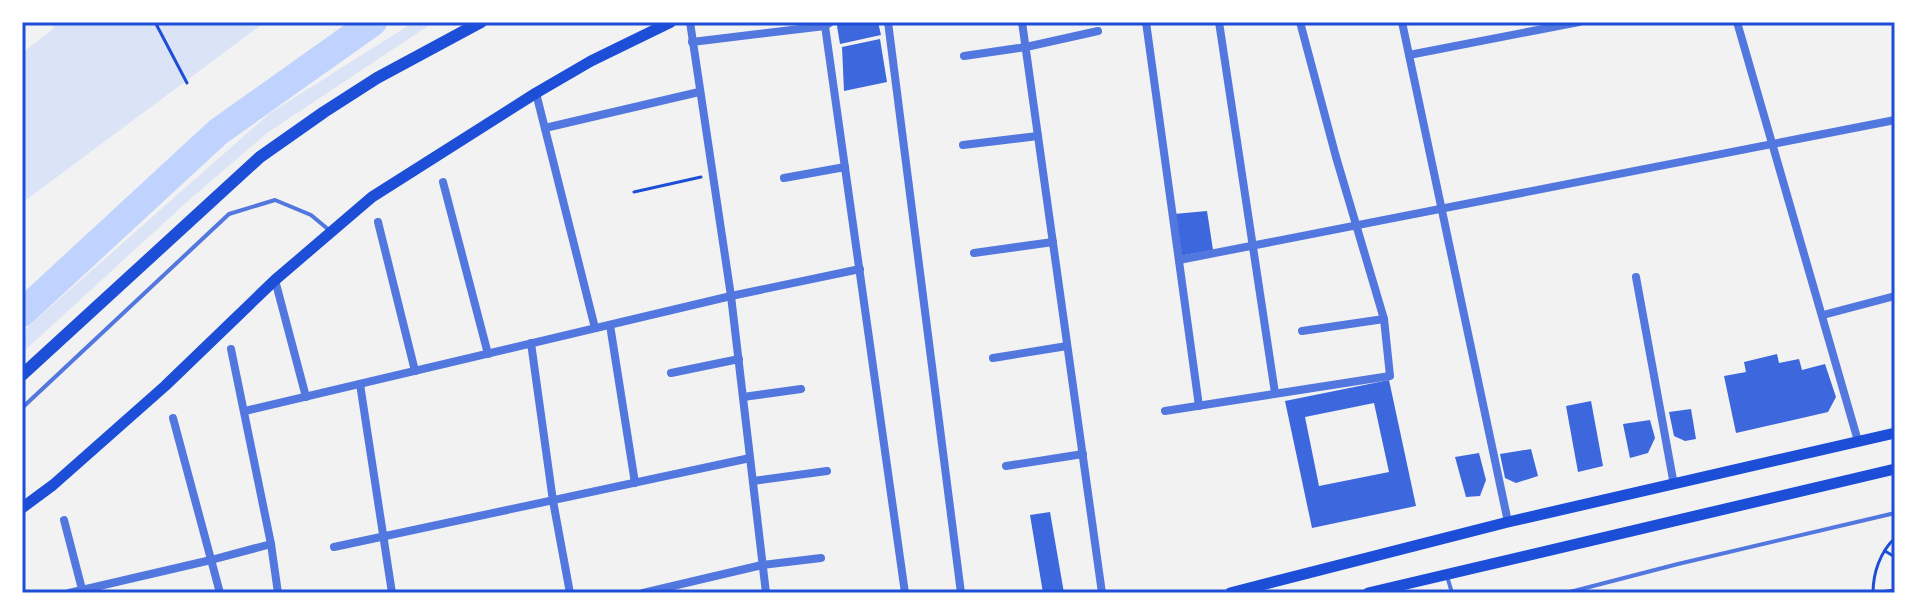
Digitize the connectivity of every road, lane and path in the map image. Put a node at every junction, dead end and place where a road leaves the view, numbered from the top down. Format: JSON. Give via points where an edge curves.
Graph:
{"nodes":[{"id":1,"x":155,"y":22,"type":"edge"},
{"id":2,"x":459,"y":22,"type":"edge"},
{"id":3,"x":481,"y":22,"type":"edge"},
{"id":4,"x":671,"y":22,"type":"edge"},
{"id":5,"x":690,"y":22,"type":"edge"},
{"id":6,"x":888,"y":22,"type":"edge"},
{"id":7,"x":1022,"y":22,"type":"edge"},
{"id":8,"x":1146,"y":22,"type":"edge"},
{"id":9,"x":1219,"y":22,"type":"edge"},
{"id":10,"x":1300,"y":22,"type":"edge"},
{"id":11,"x":1402,"y":22,"type":"edge"},
{"id":12,"x":1579,"y":22,"type":"edge"},
{"id":13,"x":1737,"y":22,"type":"edge"},
{"id":14,"x":828,"y":24,"type":"edge"},
{"id":15,"x":1098,"y":31,"type":"dead end"},
{"id":16,"x":692,"y":42,"type":"junction"},
{"id":17,"x":436,"y":47,"type":"junction"},
{"id":18,"x":1026,"y":47,"type":"junction"},
{"id":19,"x":1409,"y":55,"type":"junction"},
{"id":20,"x":964,"y":56,"type":"dead end"},
{"id":21,"x":187,"y":83,"type":"dead end"},
{"id":22,"x":699,"y":92,"type":"junction"},
{"id":23,"x":536,"y":93,"type":"junction"},
{"id":24,"x":1895,"y":120,"type":"edge"},
{"id":25,"x":545,"y":128,"type":"junction"},
{"id":26,"x":1038,"y":136,"type":"junction"},
{"id":27,"x":1772,"y":144,"type":"junction"},
{"id":28,"x":963,"y":145,"type":"dead end"},
{"id":29,"x":845,"y":167,"type":"junction"},
{"id":30,"x":712,"y":175,"type":"junction"},
{"id":31,"x":784,"y":178,"type":"dead end"},
{"id":32,"x":443,"y":182,"type":"dead end"},
{"id":33,"x":634,"y":192,"type":"dead end"},
{"id":34,"x":1442,"y":209,"type":"junction"},
{"id":35,"x":378,"y":222,"type":"dead end"},
{"id":36,"x":1356,"y":226,"type":"junction"},
{"id":37,"x":330,"y":232,"type":"junction"},
{"id":38,"x":1053,"y":242,"type":"junction"},
{"id":39,"x":1252,"y":246,"type":"junction"},
{"id":40,"x":974,"y":253,"type":"dead end"},
{"id":41,"x":1179,"y":260,"type":"junction"},
{"id":42,"x":860,"y":269,"type":"junction"},
{"id":43,"x":1636,"y":277,"type":"dead end"},
{"id":44,"x":275,"y":280,"type":"junction"},
{"id":45,"x":731,"y":296,"type":"junction"},
{"id":46,"x":1895,"y":296,"type":"edge"},
{"id":47,"x":1823,"y":315,"type":"junction"},
{"id":48,"x":1384,"y":319,"type":"junction"},
{"id":49,"x":610,"y":325,"type":"junction"},
{"id":50,"x":595,"y":328,"type":"junction"},
{"id":51,"x":1302,"y":331,"type":"dead end"},
{"id":52,"x":531,"y":343,"type":"junction"},
{"id":53,"x":1067,"y":346,"type":"junction"},
{"id":54,"x":231,"y":349,"type":"dead end"},
{"id":55,"x":488,"y":354,"type":"junction"},
{"id":56,"x":993,"y":358,"type":"dead end"},
{"id":57,"x":739,"y":359,"type":"junction"},
{"id":58,"x":415,"y":371,"type":"junction"},
{"id":59,"x":671,"y":373,"type":"dead end"},
{"id":60,"x":22,"y":375,"type":"edge"},
{"id":61,"x":360,"y":384,"type":"junction"},
{"id":62,"x":801,"y":389,"type":"dead end"},
{"id":63,"x":1275,"y":393,"type":"junction"},
{"id":64,"x":306,"y":397,"type":"junction"},
{"id":65,"x":743,"y":397,"type":"junction"},
{"id":66,"x":1199,"y":406,"type":"junction"},
{"id":67,"x":22,"y":408,"type":"edge"},
{"id":68,"x":245,"y":411,"type":"junction"},
{"id":69,"x":1165,"y":411,"type":"dead end"},
{"id":70,"x":173,"y":418,"type":"dead end"},
{"id":71,"x":1895,"y":433,"type":"edge"},
{"id":72,"x":1858,"y":441,"type":"junction"},
{"id":73,"x":1083,"y":454,"type":"junction"},
{"id":74,"x":750,"y":458,"type":"junction"},
{"id":75,"x":1006,"y":466,"type":"dead end"},
{"id":76,"x":1895,"y":469,"type":"edge"},
{"id":77,"x":827,"y":471,"type":"dead end"},
{"id":78,"x":753,"y":481,"type":"junction"},
{"id":79,"x":635,"y":483,"type":"junction"},
{"id":80,"x":1674,"y":485,"type":"junction"},
{"id":81,"x":553,"y":501,"type":"junction"},
{"id":82,"x":22,"y":508,"type":"edge"},
{"id":83,"x":1895,"y":513,"type":"edge"},
{"id":84,"x":64,"y":520,"type":"dead end"},
{"id":85,"x":1508,"y":522,"type":"junction"},
{"id":86,"x":384,"y":537,"type":"junction"},
{"id":87,"x":1895,"y":538,"type":"edge"},
{"id":88,"x":271,"y":544,"type":"junction"},
{"id":89,"x":334,"y":547,"type":"dead end"},
{"id":90,"x":1885,"y":551,"type":"junction"},
{"id":91,"x":1895,"y":557,"type":"edge"},
{"id":92,"x":821,"y":558,"type":"dead end"},
{"id":93,"x":211,"y":560,"type":"junction"},
{"id":94,"x":762,"y":565,"type":"junction"},
{"id":95,"x":1447,"y":573,"type":"junction"},
{"id":96,"x":1895,"y":590,"type":"edge"},
{"id":97,"x":82,"y":592,"type":"edge"},
{"id":98,"x":69,"y":593,"type":"edge"},
{"id":99,"x":220,"y":593,"type":"edge"},
{"id":100,"x":278,"y":593,"type":"edge"},
{"id":101,"x":392,"y":593,"type":"edge"},
{"id":102,"x":570,"y":593,"type":"edge"},
{"id":103,"x":643,"y":593,"type":"edge"},
{"id":104,"x":766,"y":593,"type":"edge"},
{"id":105,"x":905,"y":593,"type":"edge"},
{"id":106,"x":961,"y":593,"type":"edge"},
{"id":107,"x":1102,"y":593,"type":"edge"},
{"id":108,"x":1230,"y":593,"type":"edge"},
{"id":109,"x":1368,"y":593,"type":"edge"},
{"id":110,"x":1452,"y":593,"type":"edge"},
{"id":111,"x":1566,"y":593,"type":"edge"}],
"edges":[{"from":1,"to":21,"type":"path"},
{"from":2,"to":17,"type":"main road"},
{"from":3,"to":17,"type":"main road"},
{"from":4,"to":23,"type":"main road"},
{"from":5,"to":16,"type":"street"},
{"from":6,"to":106,"type":"street"},
{"from":7,"to":18,"type":"street"},
{"from":8,"to":41,"type":"street"},
{"from":9,"to":39,"type":"street"},
{"from":10,"to":36,"type":"street"},
{"from":11,"to":19,"type":"street"},
{"from":12,"to":19,"type":"street"},
{"from":13,"to":27,"type":"street"},
{"from":14,"to":16,"type":"street"},
{"from":14,"to":29,"type":"street"},
{"from":15,"to":18,"type":"street"},
{"from":16,"to":22,"type":"street"},
{"from":17,"to":60,"type":"main road","via":[[377,78],[260,157]]},
{"from":18,"to":20,"type":"street"},
{"from":18,"to":26,"type":"street"},
{"from":19,"to":34,"type":"street"},
{"from":22,"to":25,"type":"street"},
{"from":22,"to":30,"type":"street"},
{"from":23,"to":25,"type":"street"},
{"from":23,"to":37,"type":"main road","via":[[372,197]]},
{"from":24,"to":27,"type":"street"},
{"from":25,"to":50,"type":"street"},
{"from":26,"to":28,"type":"street"},
{"from":26,"to":38,"type":"street"},
{"from":27,"to":34,"type":"street"},
{"from":27,"to":47,"type":"street"},
{"from":29,"to":31,"type":"street"},
{"from":29,"to":42,"type":"street"},
{"from":30,"to":33,"type":"path"},
{"from":30,"to":45,"type":"street"},
{"from":32,"to":55,"type":"street"},
{"from":34,"to":36,"type":"street"},
{"from":34,"to":85,"type":"street"},
{"from":35,"to":58,"type":"street"},
{"from":36,"to":39,"type":"street"},
{"from":36,"to":48,"type":"street"},
{"from":37,"to":44,"type":"main road"},
{"from":37,"to":67,"type":"lane","via":[[311,215],[275,200],[229,214]]},
{"from":38,"to":40,"type":"street"},
{"from":38,"to":53,"type":"street"},
{"from":39,"to":41,"type":"street"},
{"from":39,"to":63,"type":"street"},
{"from":41,"to":66,"type":"street"},
{"from":42,"to":45,"type":"street"},
{"from":42,"to":105,"type":"street"},
{"from":43,"to":80,"type":"street"},
{"from":44,"to":64,"type":"street"},
{"from":44,"to":82,"type":"main road","via":[[165,386]]},
{"from":45,"to":49,"type":"street"},
{"from":45,"to":57,"type":"street"},
{"from":46,"to":47,"type":"street"},
{"from":47,"to":72,"type":"street"},
{"from":48,"to":51,"type":"street"},
{"from":48,"to":63,"type":"street","via":[[1390,376]]},
{"from":49,"to":50,"type":"street"},
{"from":49,"to":79,"type":"street"},
{"from":50,"to":52,"type":"street"},
{"from":52,"to":55,"type":"street"},
{"from":52,"to":81,"type":"street"},
{"from":53,"to":56,"type":"street"},
{"from":53,"to":73,"type":"street"},
{"from":54,"to":68,"type":"street"},
{"from":55,"to":58,"type":"street"},
{"from":57,"to":59,"type":"street"},
{"from":57,"to":65,"type":"street"},
{"from":58,"to":61,"type":"street"},
{"from":61,"to":64,"type":"street"},
{"from":61,"to":86,"type":"street"},
{"from":62,"to":65,"type":"street"},
{"from":63,"to":66,"type":"street"},
{"from":64,"to":68,"type":"street"},
{"from":65,"to":74,"type":"street"},
{"from":66,"to":69,"type":"street"},
{"from":68,"to":88,"type":"street"},
{"from":70,"to":93,"type":"street"},
{"from":71,"to":72,"type":"main road"},
{"from":72,"to":80,"type":"main road"},
{"from":73,"to":75,"type":"street"},
{"from":73,"to":107,"type":"street"},
{"from":74,"to":78,"type":"street"},
{"from":74,"to":79,"type":"street"},
{"from":76,"to":95,"type":"main road"},
{"from":77,"to":78,"type":"street"},
{"from":78,"to":94,"type":"street"},
{"from":79,"to":81,"type":"street"},
{"from":80,"to":85,"type":"main road"},
{"from":81,"to":86,"type":"street"},
{"from":81,"to":102,"type":"street"},
{"from":83,"to":111,"type":"lane"},
{"from":84,"to":97,"type":"street"},
{"from":85,"to":108,"type":"main road"},
{"from":86,"to":89,"type":"street"},
{"from":86,"to":101,"type":"street"},
{"from":87,"to":90,"type":"path"},
{"from":88,"to":93,"type":"street"},
{"from":88,"to":100,"type":"street"},
{"from":90,"to":91,"type":"path"},
{"from":90,"to":96,"type":"path","via":[[1873,578],[1873,593]]},
{"from":92,"to":94,"type":"street"},
{"from":93,"to":97,"type":"street"},
{"from":93,"to":99,"type":"street"},
{"from":94,"to":103,"type":"street"},
{"from":94,"to":104,"type":"street"},
{"from":95,"to":109,"type":"main road"},
{"from":95,"to":110,"type":"lane"},
{"from":97,"to":98,"type":"street"}]}
